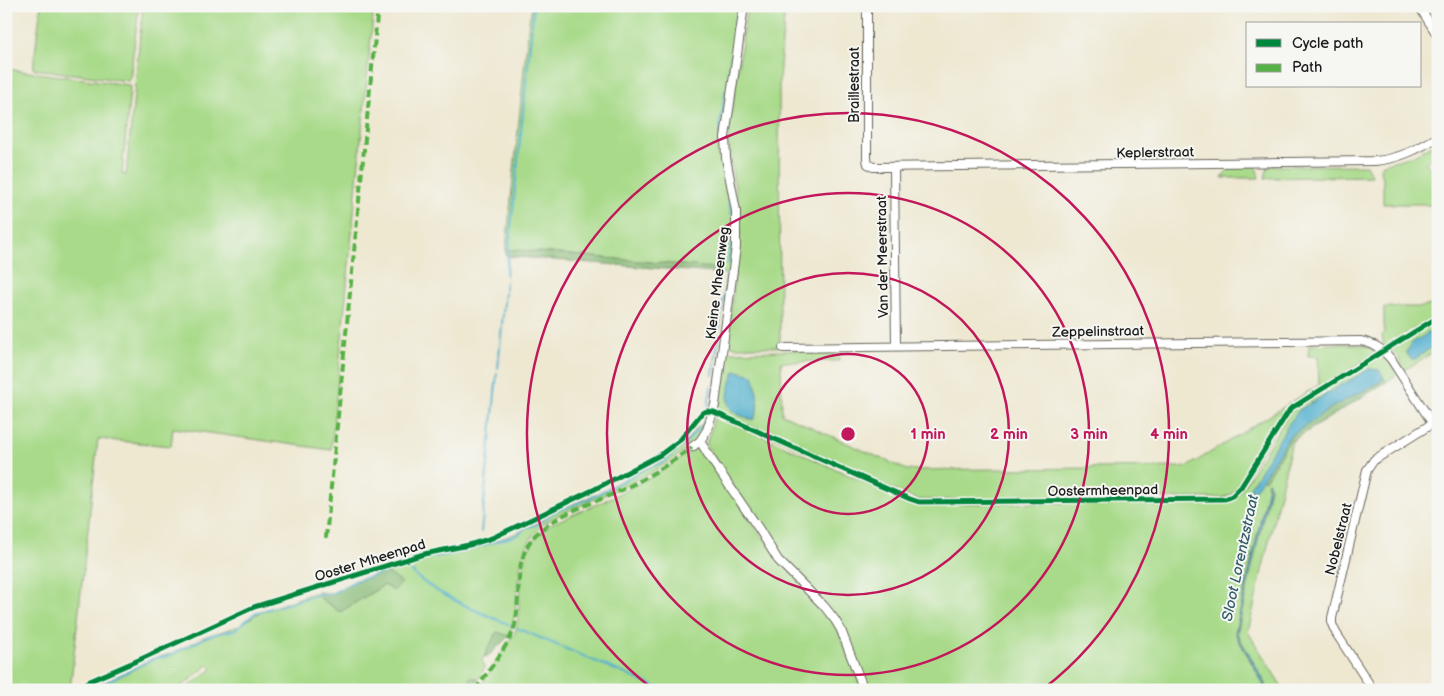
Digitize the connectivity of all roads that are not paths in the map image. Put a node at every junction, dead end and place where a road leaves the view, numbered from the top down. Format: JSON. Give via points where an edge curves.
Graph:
{"nodes":[{"id":1,"x":744,"y":6,"type":"edge"},
{"id":2,"x":867,"y":6,"type":"edge"},
{"id":3,"x":1419,"y":6,"type":"edge"},
{"id":4,"x":1438,"y":36,"type":"edge"},
{"id":5,"x":1438,"y":137,"type":"edge"},
{"id":6,"x":868,"y":164,"type":"joint"},
{"id":7,"x":894,"y":167,"type":"junction"},
{"id":8,"x":896,"y":346,"type":"junction"},
{"id":9,"x":782,"y":348,"type":"dead end"},
{"id":10,"x":1435,"y":422,"type":"edge"},
{"id":11,"x":1438,"y":432,"type":"edge"},
{"id":12,"x":700,"y":441,"type":"junction"},
{"id":13,"x":692,"y":448,"type":"dead end"},
{"id":14,"x":864,"y":690,"type":"edge"},
{"id":15,"x":1373,"y":690,"type":"edge"}],
"edges":[{"from":1,"to":12,"type":"street","name":"Kleine Mheenweg","via":[[725,137],[737,240],[715,405]]},
{"from":2,"to":6,"type":"street","name":"Braillestraat"},
{"from":3,"to":4,"type":"street"},
{"from":5,"to":7,"type":"street","name":"Keplerstraat","via":[[1407,154],[1375,161]]},
{"from":6,"to":7,"type":"street","name":"Keplerstraat","via":[[873,168]]},
{"from":7,"to":8,"type":"street","name":"Van der Meerstraat"},
{"from":8,"to":9,"type":"street","name":"Zeppelinstraat"},
{"from":8,"to":10,"type":"street","name":"Zeppelinstraat","via":[[1360,341],[1377,346],[1391,358]]},
{"from":10,"to":11,"type":"street","name":"Zeppelinstraat"},
{"from":10,"to":15,"type":"street","name":"Nobelstraat","via":[[1374,460],[1367,470],[1332,618],[1336,633]]},
{"from":12,"to":13,"type":"street","name":"Kleine Mheenweg"},
{"from":12,"to":14,"type":"street","via":[[778,560],[835,620]]}]}
